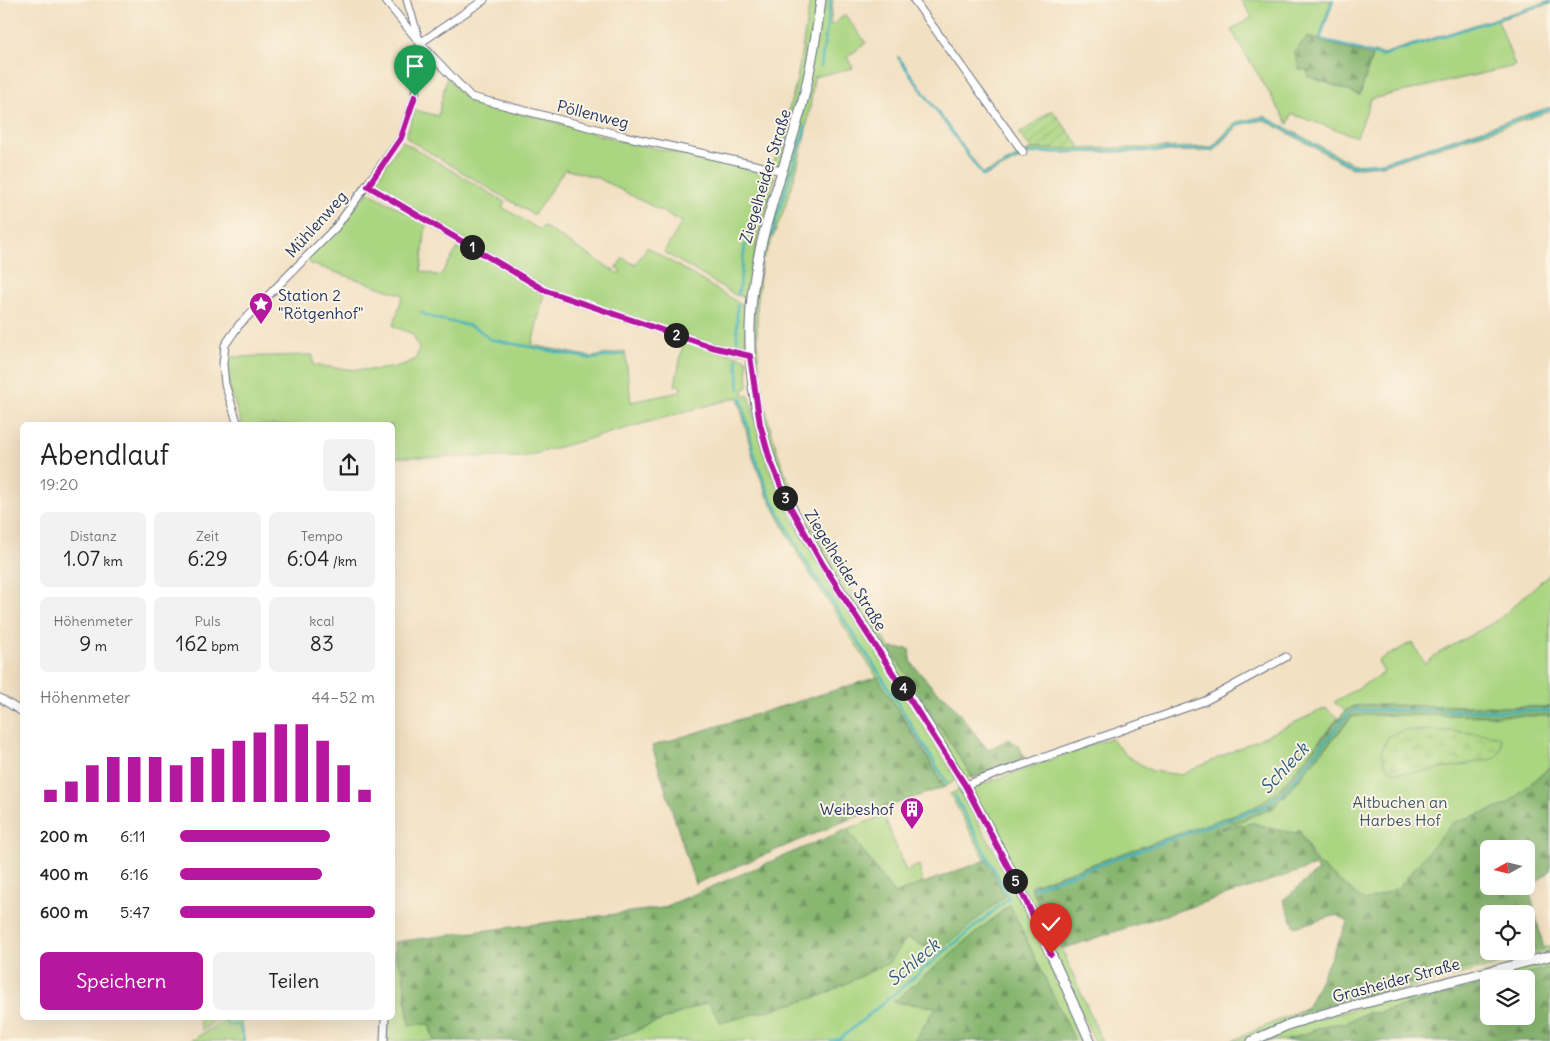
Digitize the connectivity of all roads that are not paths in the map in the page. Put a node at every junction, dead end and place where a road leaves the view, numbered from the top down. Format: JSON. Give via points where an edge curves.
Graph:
{"nodes":[{"id":1,"x":385,"y":0,"type":"edge"},
{"id":2,"x":407,"y":0,"type":"edge"},
{"id":3,"x":484,"y":0,"type":"edge"},
{"id":4,"x":821,"y":0,"type":"edge"},
{"id":5,"x":914,"y":0,"type":"edge"},
{"id":6,"x":420,"y":43,"type":"junction"},
{"id":7,"x":1023,"y":152,"type":"dead end"},
{"id":8,"x":782,"y":171,"type":"junction"},
{"id":9,"x":368,"y":186,"type":"junction"},
{"id":10,"x":750,"y":356,"type":"junction"},
{"id":11,"x":237,"y":422,"type":"edge"},
{"id":12,"x":1286,"y":657,"type":"dead end"},
{"id":13,"x":0,"y":698,"type":"edge"},
{"id":14,"x":20,"y":711,"type":"edge"},
{"id":15,"x":965,"y":785,"type":"junction"},
{"id":16,"x":1550,"y":956,"type":"edge"},
{"id":17,"x":385,"y":1020,"type":"edge"},
{"id":18,"x":384,"y":1041,"type":"edge"},
{"id":19,"x":1090,"y":1041,"type":"edge"},
{"id":20,"x":1252,"y":1041,"type":"edge"}],
"edges":[{"from":1,"to":6,"type":"street","name":"Pöllenweg"},
{"from":2,"to":6,"type":"street","name":"Mühlenweg"},
{"from":3,"to":6,"type":"street"},
{"from":4,"to":8,"type":"street","name":"Ziegelheider Straße","via":[[808,82]]},
{"from":5,"to":7,"type":"street"},
{"from":6,"to":8,"type":"street","name":"Pöllenweg","via":[[471,97],[624,136]]},
{"from":6,"to":9,"type":"street","name":"Mühlenweg","via":[[415,96],[401,138]]},
{"from":8,"to":10,"type":"street","name":"Ziegelheider Straße","via":[[754,269]]},
{"from":9,"to":10,"type":"street","via":[[546,291],[712,347]]},
{"from":9,"to":11,"type":"street","name":"Mühlenweg","via":[[336,227],[239,325],[225,345],[224,384]]},
{"from":10,"to":15,"type":"street","name":"Ziegelheider Straße","via":[[760,424],[770,460],[788,503],[823,565]]},
{"from":12,"to":15,"type":"street","via":[[1205,701]]},
{"from":13,"to":14,"type":"street"},
{"from":15,"to":19,"type":"street","name":"Ziegelheider Straße","via":[[1024,897]]},
{"from":16,"to":20,"type":"street","name":"Grasheider Straße","via":[[1316,1016]]},
{"from":17,"to":18,"type":"street"}]}
